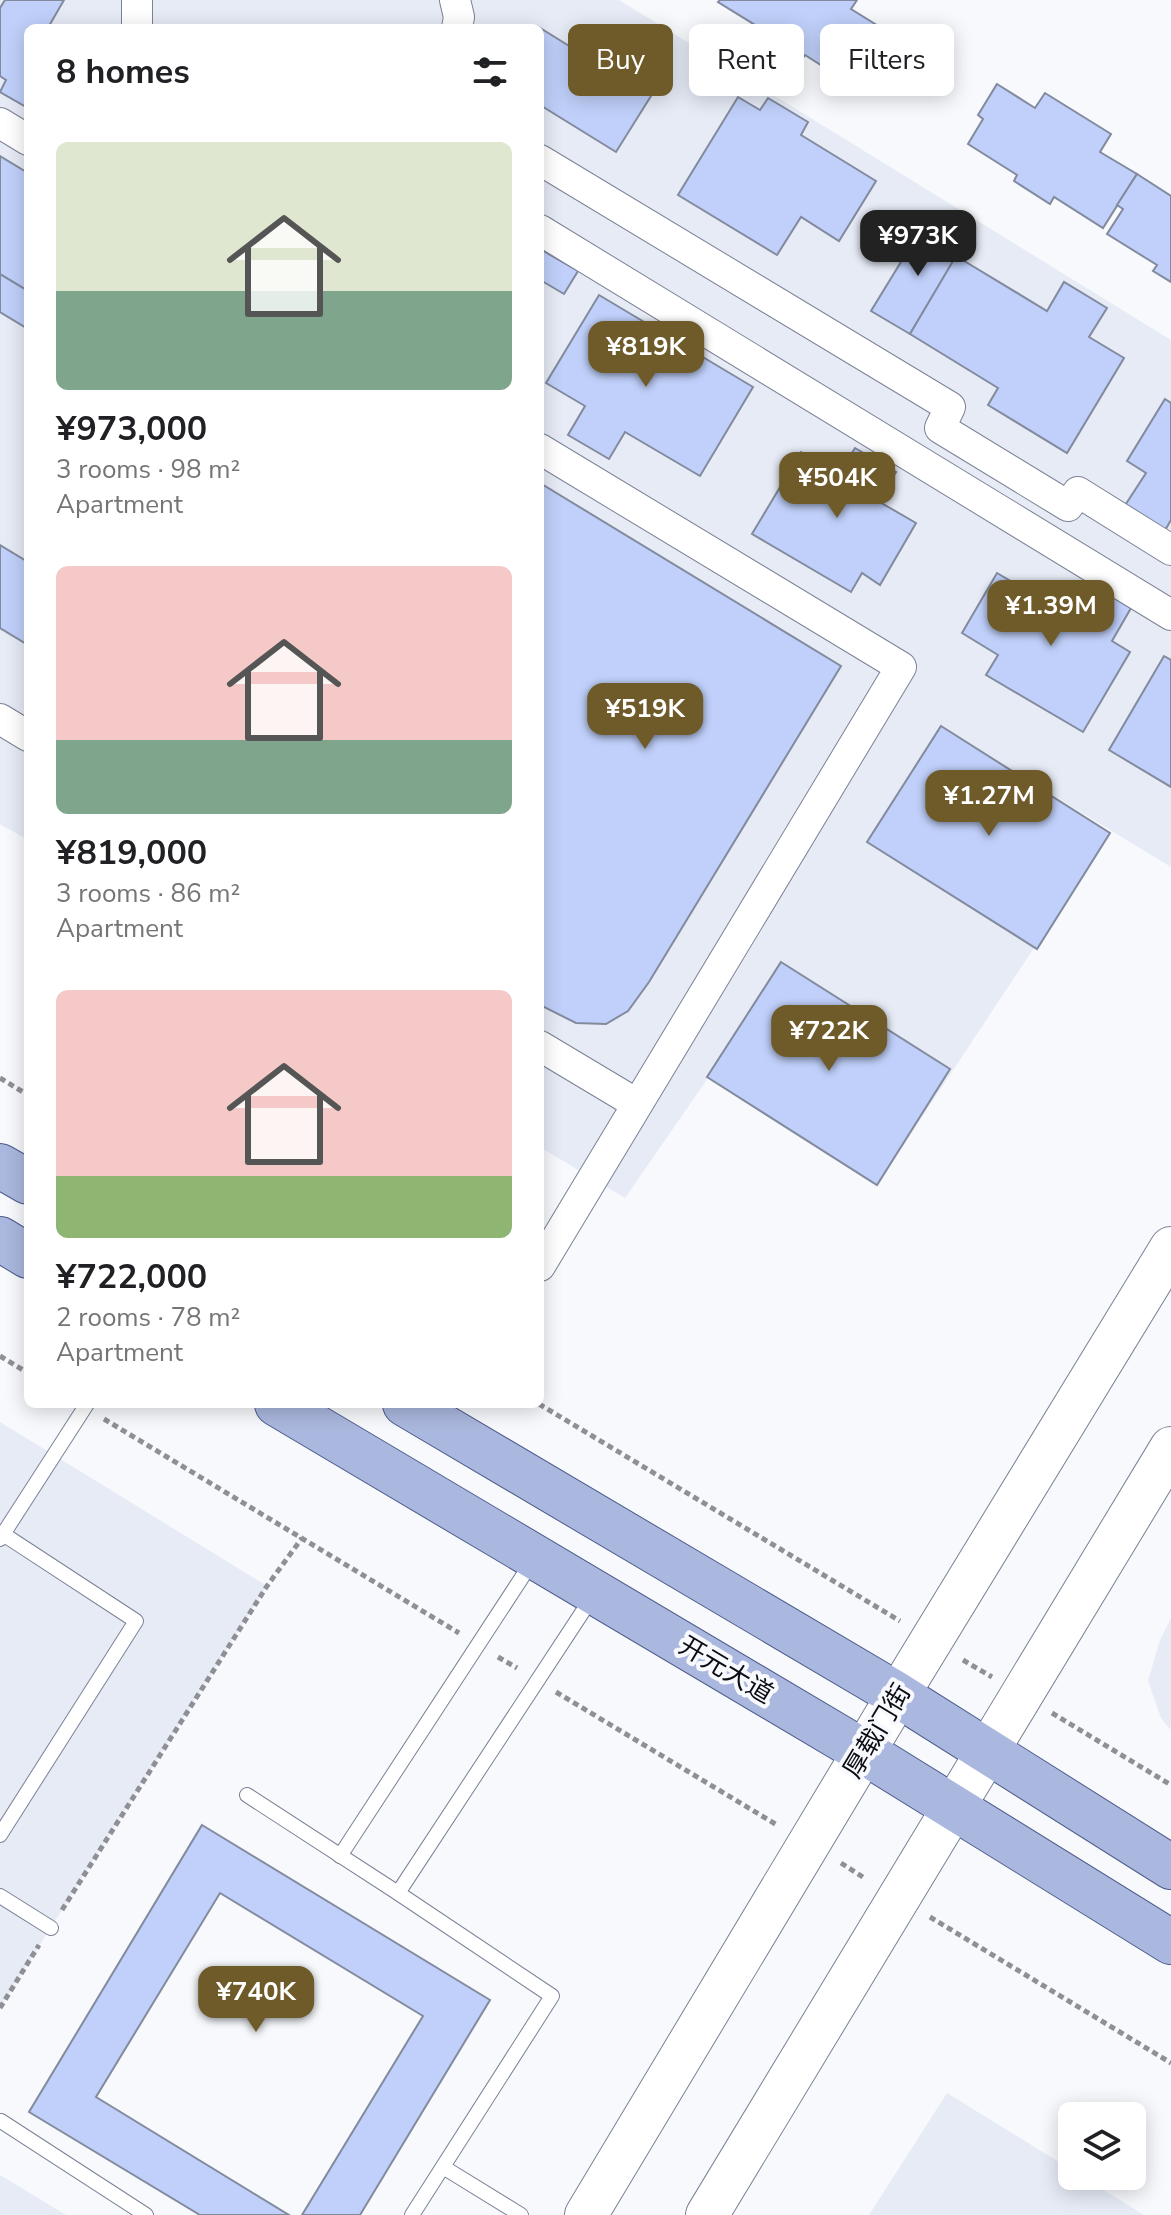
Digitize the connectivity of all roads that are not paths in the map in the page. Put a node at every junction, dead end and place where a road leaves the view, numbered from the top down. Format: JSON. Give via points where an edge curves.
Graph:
{"nodes":[{"id":1,"x":137,"y":0,"type":"edge"},
{"id":2,"x":455,"y":0,"type":"edge"},
{"id":3,"x":137,"y":24,"type":"edge"},
{"id":4,"x":458,"y":24,"type":"edge"},
{"id":5,"x":0,"y":123,"type":"edge"},
{"id":6,"x":24,"y":138,"type":"edge"},
{"id":7,"x":544,"y":162,"type":"edge"},
{"id":8,"x":544,"y":232,"type":"edge"},
{"id":9,"x":544,"y":451,"type":"edge"},
{"id":10,"x":1171,"y":550,"type":"edge"},
{"id":11,"x":1171,"y":615,"type":"edge"},
{"id":12,"x":0,"y":719,"type":"edge"},
{"id":13,"x":24,"y":734,"type":"edge"},
{"id":14,"x":544,"y":1048,"type":"edge"},
{"id":15,"x":637,"y":1104,"type":"junction"},
{"id":16,"x":0,"y":1166,"type":"edge"},
{"id":17,"x":24,"y":1180,"type":"edge"},
{"id":18,"x":0,"y":1239,"type":"edge"},
{"id":19,"x":1171,"y":1248,"type":"edge"},
{"id":20,"x":24,"y":1254,"type":"edge"},
{"id":21,"x":544,"y":1259,"type":"edge"},
{"id":22,"x":85,"y":1408,"type":"edge"},
{"id":23,"x":284,"y":1408,"type":"edge"},
{"id":24,"x":412,"y":1408,"type":"edge"},
{"id":25,"x":1171,"y":1448,"type":"edge"},
{"id":26,"x":2,"y":1537,"type":"edge"},
{"id":27,"x":535,"y":1557,"type":"junction"},
{"id":28,"x":595,"y":1593,"type":"junction"},
{"id":29,"x":898,"y":1695,"type":"junction"},
{"id":30,"x":864,"y":1752,"type":"junction"},
{"id":31,"x":987,"y":1752,"type":"junction"},
{"id":32,"x":247,"y":1795,"type":"dead end"},
{"id":33,"x":954,"y":1809,"type":"junction"},
{"id":34,"x":0,"y":1835,"type":"edge"},
{"id":35,"x":340,"y":1856,"type":"junction"},
{"id":36,"x":1171,"y":1867,"type":"edge"},
{"id":37,"x":398,"y":1893,"type":"junction"},
{"id":38,"x":1,"y":1899,"type":"edge"},
{"id":39,"x":51,"y":1928,"type":"road end"},
{"id":40,"x":1171,"y":1942,"type":"edge"},
{"id":41,"x":1,"y":2121,"type":"edge"},
{"id":42,"x":443,"y":2167,"type":"junction"},
{"id":43,"x":146,"y":2215,"type":"edge"},
{"id":44,"x":412,"y":2215,"type":"edge"},
{"id":45,"x":521,"y":2215,"type":"edge"},
{"id":46,"x":586,"y":2215,"type":"edge"},
{"id":47,"x":707,"y":2215,"type":"edge"}],
"edges":[{"from":1,"to":3,"type":"street"},
{"from":2,"to":4,"type":"street"},
{"from":5,"to":6,"type":"street"},
{"from":7,"to":10,"type":"street","via":[[950,407],[940,428],[1068,506],[1078,492]]},
{"from":8,"to":11,"type":"street"},
{"from":9,"to":15,"type":"street","via":[[901,667]]},
{"from":12,"to":13,"type":"street"},
{"from":14,"to":15,"type":"street"},
{"from":15,"to":21,"type":"street"},
{"from":16,"to":17,"type":"main road"},
{"from":18,"to":20,"type":"main road"},
{"from":19,"to":29,"type":"main road","name":"厚载门街"},
{"from":22,"to":26,"type":"lane"},
{"from":23,"to":27,"type":"main road","name":"开元大道"},
{"from":24,"to":29,"type":"main road"},
{"from":25,"to":31,"type":"main road"},
{"from":26,"to":34,"type":"lane","via":[[136,1621]]},
{"from":27,"to":28,"type":"main road","name":"开元大道"},
{"from":27,"to":35,"type":"lane"},
{"from":28,"to":30,"type":"main road","name":"开元大道"},
{"from":28,"to":37,"type":"lane"},
{"from":29,"to":30,"type":"main road","name":"厚载门街"},
{"from":29,"to":31,"type":"main road"},
{"from":30,"to":33,"type":"main road","name":"开元大道"},
{"from":30,"to":46,"type":"main road","name":"厚载门街"},
{"from":31,"to":33,"type":"main road"},
{"from":31,"to":36,"type":"main road"},
{"from":32,"to":35,"type":"lane"},
{"from":33,"to":40,"type":"main road","name":"开元大道"},
{"from":33,"to":47,"type":"main road"},
{"from":35,"to":37,"type":"lane"},
{"from":37,"to":42,"type":"lane","via":[[552,1996]]},
{"from":38,"to":39,"type":"lane"},
{"from":41,"to":43,"type":"lane"},
{"from":42,"to":44,"type":"lane"},
{"from":42,"to":45,"type":"lane"}]}
